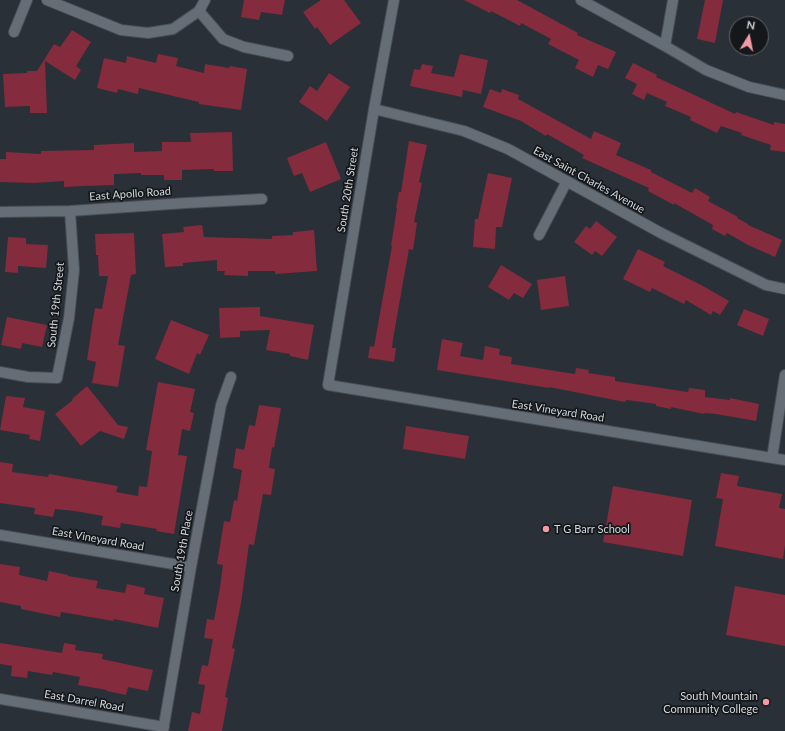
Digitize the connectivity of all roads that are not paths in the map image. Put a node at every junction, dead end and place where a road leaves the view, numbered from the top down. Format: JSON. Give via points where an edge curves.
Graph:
{"nodes":[{"id":1,"x":27,"y":0,"type":"edge"},
{"id":2,"x":47,"y":0,"type":"edge"},
{"id":3,"x":205,"y":0,"type":"edge"},
{"id":4,"x":394,"y":0,"type":"edge"},
{"id":5,"x":581,"y":0,"type":"edge"},
{"id":6,"x":673,"y":0,"type":"edge"},
{"id":7,"x":199,"y":11,"type":"junction"},
{"id":8,"x":14,"y":32,"type":"dead end"},
{"id":9,"x":665,"y":46,"type":"junction"},
{"id":10,"x":288,"y":56,"type":"dead end"},
{"id":11,"x":785,"y":94,"type":"edge"},
{"id":12,"x":374,"y":109,"type":"junction"},
{"id":13,"x":567,"y":181,"type":"junction"},
{"id":14,"x":262,"y":199,"type":"dead end"},
{"id":15,"x":70,"y":211,"type":"junction"},
{"id":16,"x":0,"y":212,"type":"edge"},
{"id":17,"x":539,"y":235,"type":"dead end"},
{"id":18,"x":785,"y":288,"type":"edge"},
{"id":19,"x":0,"y":372,"type":"edge"},
{"id":20,"x":785,"y":375,"type":"edge"},
{"id":21,"x":231,"y":377,"type":"dead end"},
{"id":22,"x":328,"y":385,"type":"joint"},
{"id":23,"x":772,"y":458,"type":"junction"},
{"id":24,"x":785,"y":460,"type":"edge"},
{"id":25,"x":0,"y":535,"type":"edge"},
{"id":26,"x":191,"y":567,"type":"junction"},
{"id":27,"x":0,"y":699,"type":"edge"},
{"id":28,"x":163,"y":729,"type":"edge"}],
"edges":[{"from":1,"to":8,"type":"street"},
{"from":2,"to":7,"type":"street","via":[[121,30],[148,33],[173,29]]},
{"from":3,"to":7,"type":"street"},
{"from":4,"to":12,"type":"street","name":"South 20th Street"},
{"from":5,"to":9,"type":"street"},
{"from":6,"to":9,"type":"street"},
{"from":7,"to":10,"type":"street","via":[[223,39],[244,47]]},
{"from":9,"to":11,"type":"street","via":[[706,70],[749,87]]},
{"from":12,"to":13,"type":"street","name":"East Saint Charles Avenue","via":[[464,131],[508,149]]},
{"from":12,"to":22,"type":"street","name":"South 20th Street"},
{"from":13,"to":17,"type":"street"},
{"from":13,"to":18,"type":"street","name":"East Saint Charles Avenue","via":[[668,237],[766,285]]},
{"from":14,"to":15,"type":"street","name":"East Apollo Road"},
{"from":15,"to":16,"type":"street","name":"East Apollo Road"},
{"from":15,"to":19,"type":"street","name":"South 19th Street","via":[[74,270],[69,318],[57,378],[28,377]]},
{"from":20,"to":23,"type":"street"},
{"from":21,"to":26,"type":"street","name":"South 19th Place","via":[[221,406]]},
{"from":22,"to":23,"type":"street","name":"East Vineyard Road"},
{"from":23,"to":24,"type":"street","name":"East Vineyard Road"},
{"from":25,"to":26,"type":"street","name":"East Vineyard Road"},
{"from":26,"to":28,"type":"street","name":"South 19th Place"},
{"from":27,"to":28,"type":"street","name":"East Darrel Road"}]}
